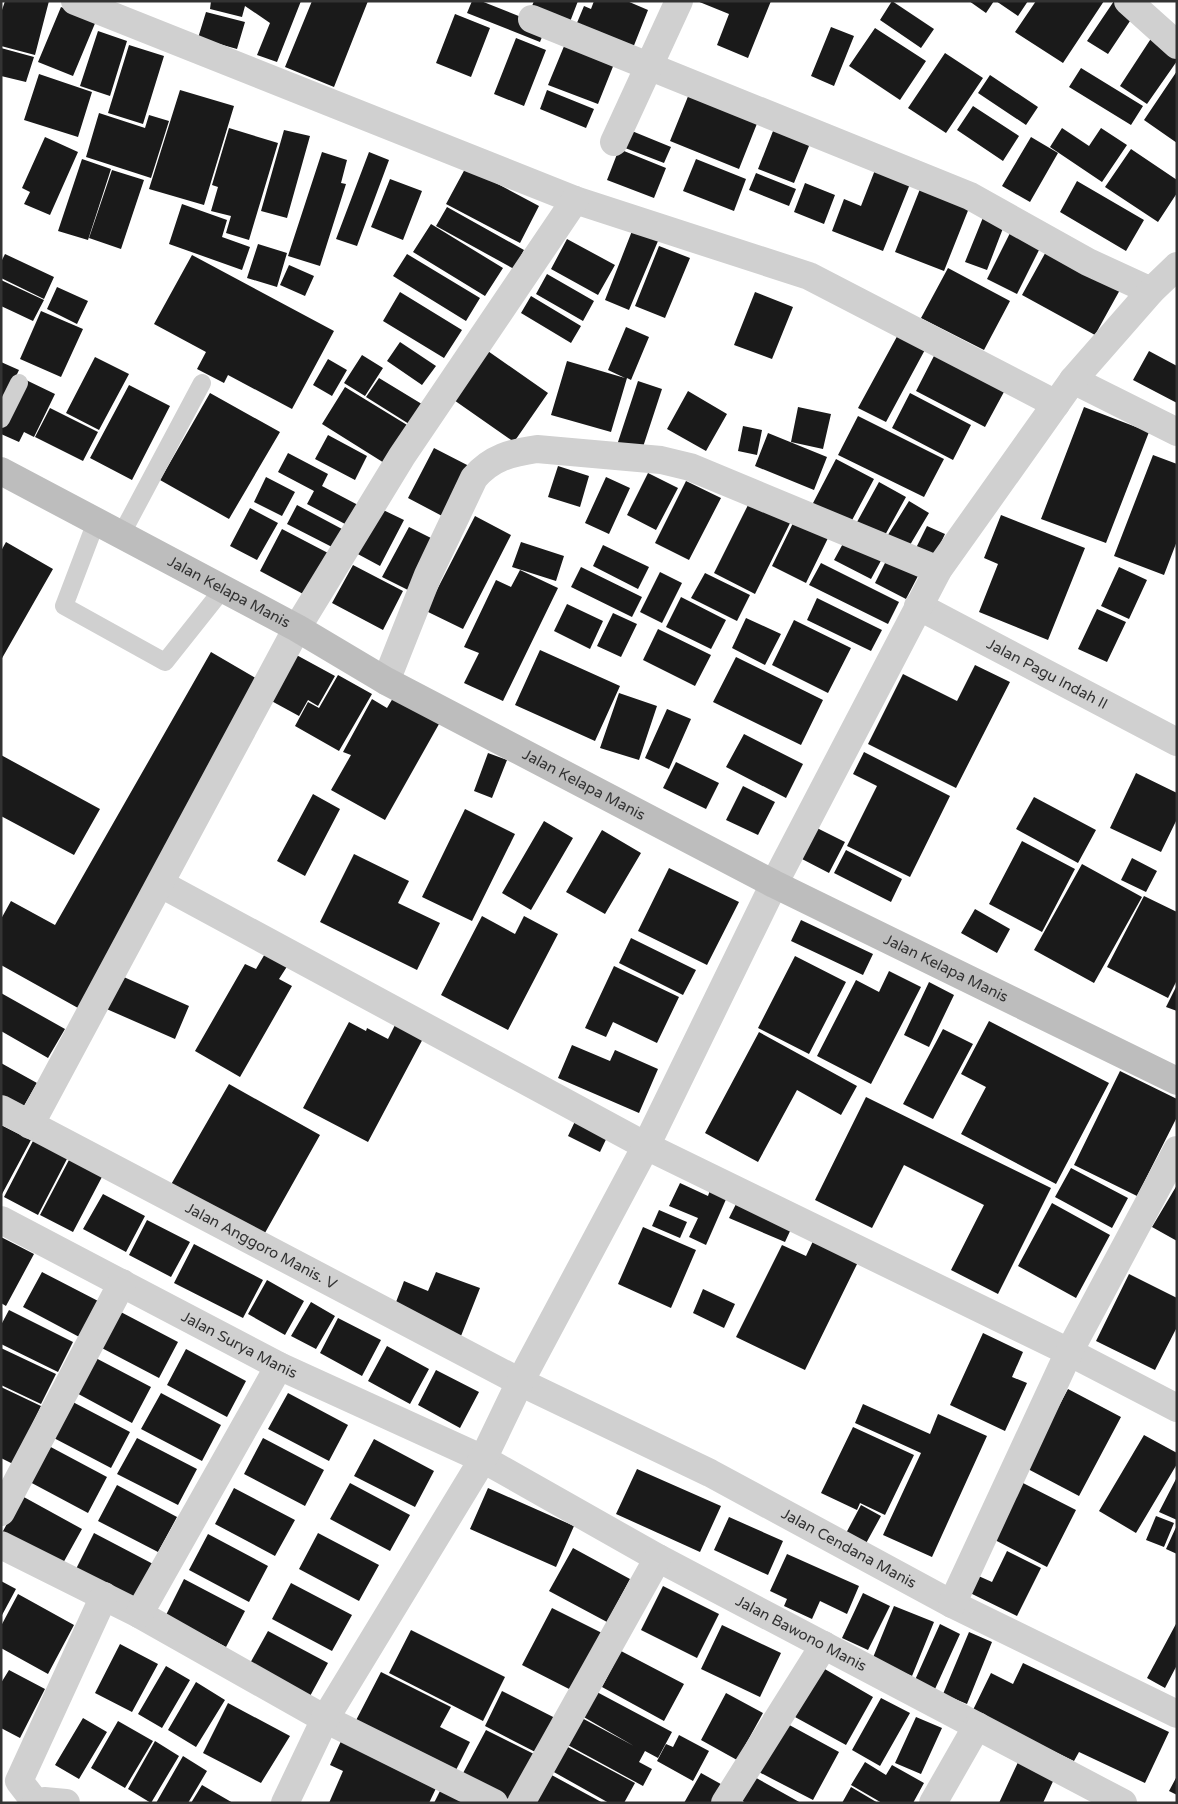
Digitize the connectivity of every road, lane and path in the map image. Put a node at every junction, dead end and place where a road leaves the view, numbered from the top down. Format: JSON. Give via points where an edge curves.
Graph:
{"nodes":[{"id":1,"x":75,"y":1,"type":"edge"},
{"id":2,"x":679,"y":1,"type":"edge"},
{"id":3,"x":1128,"y":1,"type":"edge"},
{"id":4,"x":532,"y":19,"type":"dead end"},
{"id":5,"x":1177,"y":45,"type":"edge"},
{"id":6,"x":650,"y":66,"type":"junction"},
{"id":7,"x":614,"y":142,"type":"dead end"},
{"id":8,"x":574,"y":200,"type":"junction"},
{"id":9,"x":1177,"y":266,"type":"edge"},
{"id":10,"x":1150,"y":292,"type":"junction"},
{"id":11,"x":1073,"y":380,"type":"junction"},
{"id":12,"x":19,"y":383,"type":"dead end"},
{"id":13,"x":202,"y":383,"type":"dead end"},
{"id":14,"x":1056,"y":404,"type":"junction"},
{"id":15,"x":1,"y":419,"type":"edge"},
{"id":16,"x":1177,"y":432,"type":"edge"},
{"id":17,"x":1,"y":471,"type":"edge"},
{"id":18,"x":96,"y":522,"type":"junction"},
{"id":19,"x":121,"y":534,"type":"junction"},
{"id":20,"x":938,"y":570,"type":"junction"},
{"id":21,"x":223,"y":589,"type":"junction"},
{"id":22,"x":918,"y":606,"type":"junction"},
{"id":23,"x":297,"y":628,"type":"junction"},
{"id":24,"x":386,"y":681,"type":"junction"},
{"id":25,"x":1177,"y":742,"type":"edge"},
{"id":26,"x":161,"y":884,"type":"junction"},
{"id":27,"x":774,"y":884,"type":"junction"},
{"id":28,"x":1177,"y":1080,"type":"edge"},
{"id":29,"x":1,"y":1109,"type":"edge"},
{"id":30,"x":30,"y":1125,"type":"junction"},
{"id":31,"x":646,"y":1146,"type":"junction"},
{"id":32,"x":1177,"y":1150,"type":"edge"},
{"id":33,"x":1,"y":1220,"type":"edge"},
{"id":34,"x":122,"y":1283,"type":"junction"},
{"id":35,"x":1069,"y":1352,"type":"junction"},
{"id":36,"x":279,"y":1366,"type":"junction"},
{"id":37,"x":520,"y":1382,"type":"junction"},
{"id":38,"x":1177,"y":1408,"type":"edge"},
{"id":39,"x":483,"y":1459,"type":"junction"},
{"id":40,"x":1,"y":1512,"type":"edge"},
{"id":41,"x":1,"y":1545,"type":"edge"},
{"id":42,"x":658,"y":1558,"type":"junction"},
{"id":43,"x":104,"y":1596,"type":"junction"},
{"id":44,"x":952,"y":1604,"type":"junction"},
{"id":45,"x":139,"y":1614,"type":"junction"},
{"id":46,"x":824,"y":1645,"type":"junction"},
{"id":47,"x":1177,"y":1714,"type":"edge"},
{"id":48,"x":325,"y":1720,"type":"junction"},
{"id":49,"x":977,"y":1726,"type":"junction"},
{"id":50,"x":10,"y":1773,"type":"edge"},
{"id":51,"x":36,"y":1803,"type":"edge"},
{"id":52,"x":66,"y":1803,"type":"edge"},
{"id":53,"x":286,"y":1803,"type":"edge"},
{"id":54,"x":494,"y":1803,"type":"edge"},
{"id":55,"x":520,"y":1803,"type":"edge"},
{"id":56,"x":725,"y":1803,"type":"edge"},
{"id":57,"x":933,"y":1803,"type":"edge"},
{"id":58,"x":1123,"y":1803,"type":"edge"}],
"edges":[{"from":1,"to":8,"type":"street"},
{"from":2,"to":6,"type":"street"},
{"from":3,"to":5,"type":"street"},
{"from":4,"to":6,"type":"street"},
{"from":6,"to":7,"type":"street"},
{"from":6,"to":10,"type":"street","via":[[970,196],[1088,262]]},
{"from":8,"to":14,"type":"street","via":[[809,276]]},
{"from":8,"to":23,"type":"street","via":[[402,456]]},
{"from":9,"to":10,"type":"street"},
{"from":10,"to":11,"type":"street"},
{"from":11,"to":14,"type":"street"},
{"from":11,"to":16,"type":"street"},
{"from":12,"to":15,"type":"lane"},
{"from":13,"to":19,"type":"lane"},
{"from":14,"to":20,"type":"street"},
{"from":17,"to":18,"type":"street","name":"Jalan Kelapa Manis"},
{"from":18,"to":19,"type":"street","name":"Jalan Kelapa Manis"},
{"from":18,"to":21,"type":"lane","via":[[64,606],[165,662]]},
{"from":19,"to":21,"type":"street","name":"Jalan Kelapa Manis"},
{"from":20,"to":22,"type":"street"},
{"from":20,"to":24,"type":"street","via":[[690,467],[661,460],[537,449],[520,452],[485,465],[474,478],[428,575]]},
{"from":21,"to":23,"type":"street","name":"Jalan Kelapa Manis"},
{"from":22,"to":25,"type":"street","name":"Jalan Pagu Indah II"},
{"from":22,"to":27,"type":"street"},
{"from":23,"to":24,"type":"street","name":"Jalan Kelapa Manis"},
{"from":23,"to":26,"type":"street"},
{"from":24,"to":27,"type":"street","name":"Jalan Kelapa Manis"},
{"from":26,"to":30,"type":"street"},
{"from":26,"to":31,"type":"street"},
{"from":27,"to":28,"type":"street","name":"Jalan Kelapa Manis"},
{"from":27,"to":31,"type":"street"},
{"from":29,"to":30,"type":"street","name":"Jalan Anggoro Manis. V"},
{"from":30,"to":37,"type":"street","name":"Jalan Anggoro Manis. V"},
{"from":31,"to":35,"type":"street"},
{"from":31,"to":37,"type":"street"},
{"from":32,"to":35,"type":"street"},
{"from":33,"to":34,"type":"street","name":"Jalan Surya Manis"},
{"from":34,"to":36,"type":"street","name":"Jalan Surya Manis"},
{"from":34,"to":40,"type":"street"},
{"from":35,"to":38,"type":"street"},
{"from":35,"to":44,"type":"street"},
{"from":36,"to":39,"type":"street","name":"Jalan Surya Manis"},
{"from":36,"to":45,"type":"street"},
{"from":37,"to":39,"type":"street"},
{"from":37,"to":44,"type":"street","name":"Jalan Cendana Manis","via":[[710,1473]]},
{"from":39,"to":42,"type":"street","name":"Jalan Bawono Manis"},
{"from":39,"to":48,"type":"street"},
{"from":41,"to":43,"type":"street"},
{"from":42,"to":46,"type":"street","name":"Jalan Bawono Manis"},
{"from":42,"to":55,"type":"street"},
{"from":43,"to":45,"type":"street"},
{"from":43,"to":50,"type":"street"},
{"from":44,"to":47,"type":"street","name":"Jalan Cendana Manis"},
{"from":45,"to":48,"type":"street"},
{"from":46,"to":49,"type":"street","name":"Jalan Bawono Manis"},
{"from":46,"to":56,"type":"street"},
{"from":48,"to":53,"type":"street"},
{"from":48,"to":54,"type":"street"},
{"from":49,"to":57,"type":"street"},
{"from":49,"to":58,"type":"street","name":"Jalan Bawono Manis"},
{"from":50,"to":51,"type":"street"},
{"from":51,"to":52,"type":"street"}]}
